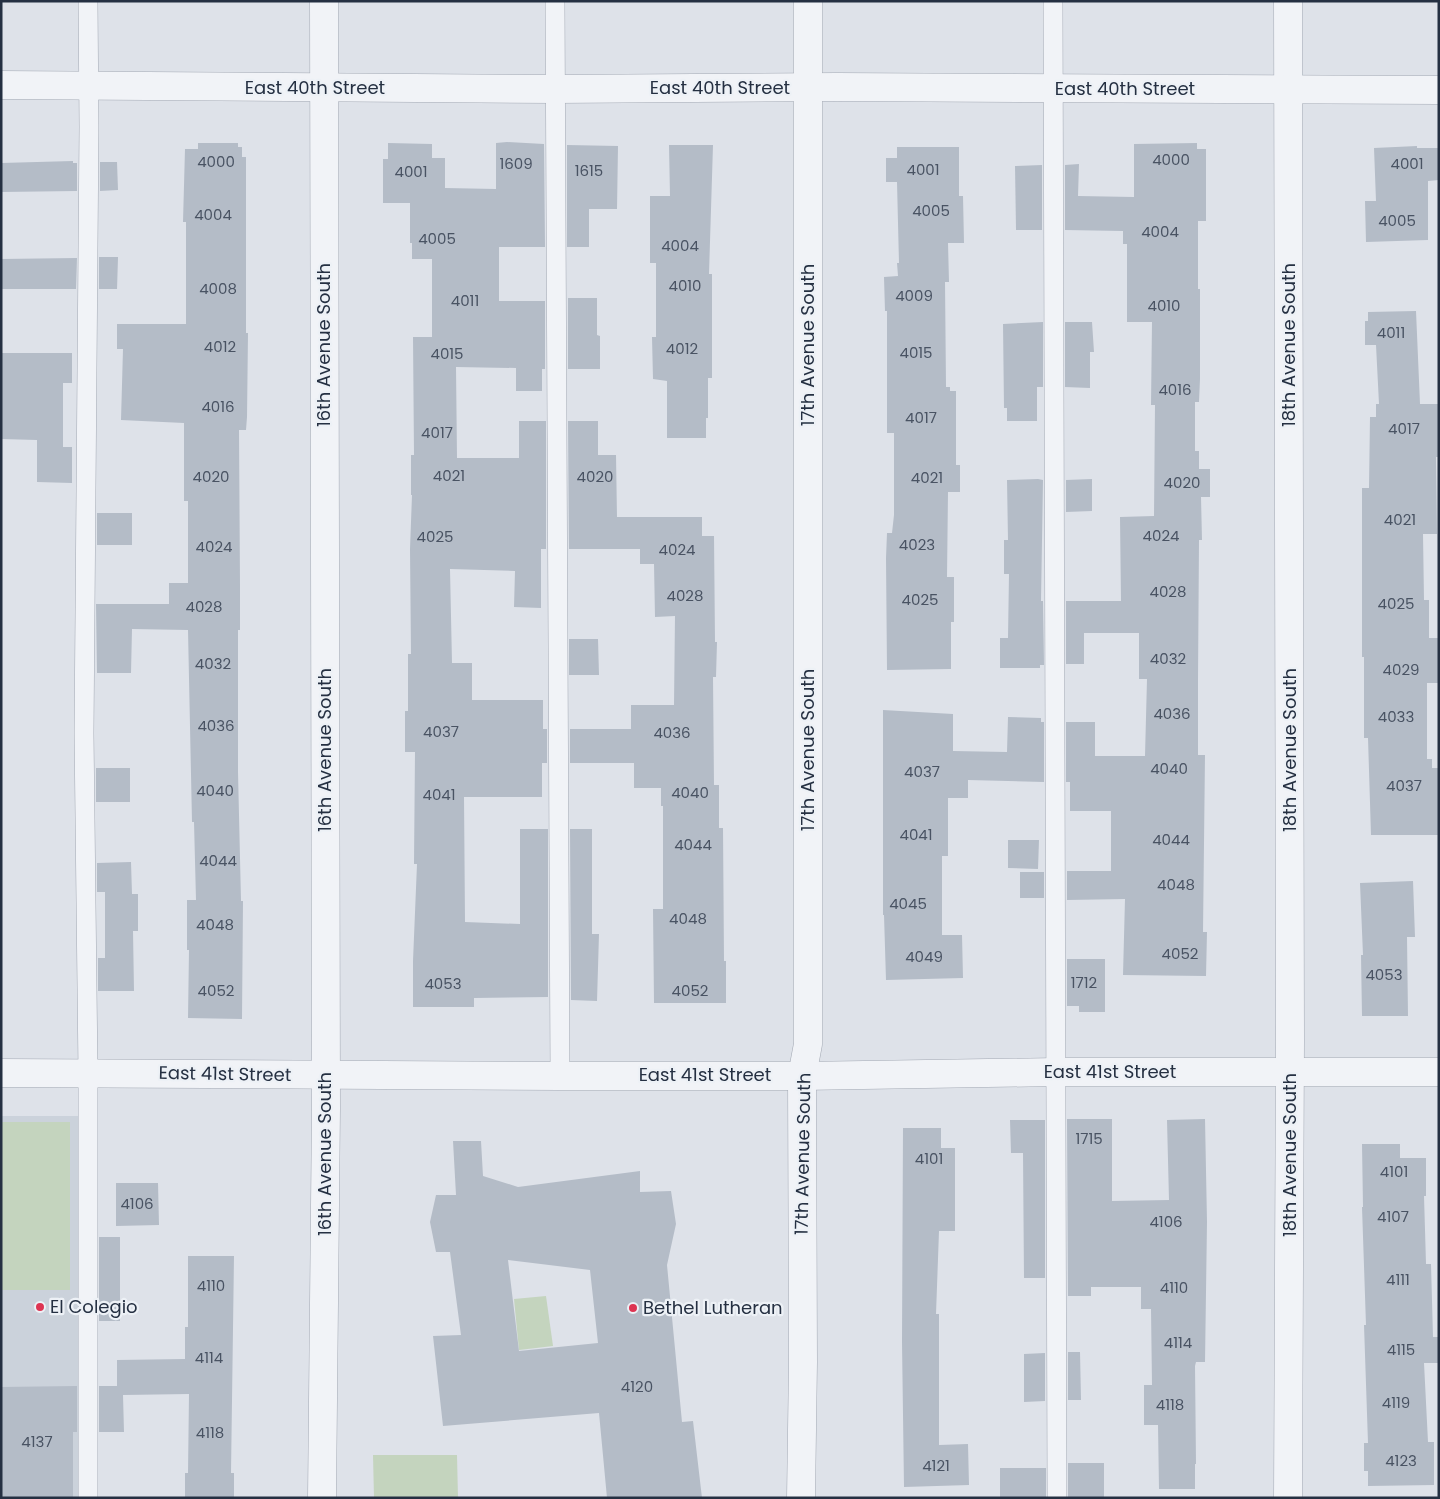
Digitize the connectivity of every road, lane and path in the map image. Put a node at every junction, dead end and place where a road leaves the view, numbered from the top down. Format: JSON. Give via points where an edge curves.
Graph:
{"nodes":[{"id":1,"x":88,"y":1,"type":"edge"},
{"id":2,"x":324,"y":1,"type":"edge"},
{"id":3,"x":555,"y":1,"type":"edge"},
{"id":4,"x":808,"y":1,"type":"edge"},
{"id":5,"x":1053,"y":1,"type":"edge"},
{"id":6,"x":1288,"y":1,"type":"edge"},
{"id":7,"x":1,"y":85,"type":"edge"},
{"id":8,"x":89,"y":86,"type":"junction"},
{"id":9,"x":324,"y":87,"type":"junction"},
{"id":10,"x":808,"y":87,"type":"junction"},
{"id":11,"x":1054,"y":89,"type":"junction"},
{"id":12,"x":555,"y":90,"type":"junction"},
{"id":13,"x":1288,"y":90,"type":"junction"},
{"id":14,"x":1439,"y":90,"type":"edge"},
{"id":15,"x":1290,"y":1071,"type":"junction"},
{"id":16,"x":88,"y":1072,"type":"junction"},
{"id":17,"x":1056,"y":1072,"type":"junction"},
{"id":18,"x":1439,"y":1072,"type":"edge"},
{"id":19,"x":1,"y":1073,"type":"edge"},
{"id":20,"x":325,"y":1074,"type":"junction"},
{"id":21,"x":560,"y":1076,"type":"junction"},
{"id":22,"x":802,"y":1076,"type":"junction"},
{"id":23,"x":88,"y":1498,"type":"edge"},
{"id":24,"x":322,"y":1498,"type":"edge"},
{"id":25,"x":801,"y":1498,"type":"edge"},
{"id":26,"x":1057,"y":1498,"type":"edge"},
{"id":27,"x":1288,"y":1498,"type":"edge"}],
"edges":[{"from":1,"to":8,"type":"lane"},
{"from":2,"to":9,"type":"street","name":"16th Avenue South"},
{"from":3,"to":12,"type":"lane"},
{"from":4,"to":10,"type":"street","name":"17th Avenue South"},
{"from":5,"to":11,"type":"lane"},
{"from":6,"to":13,"type":"street","name":"18th Avenue South"},
{"from":7,"to":8,"type":"street","name":"East 40th Street"},
{"from":8,"to":9,"type":"street","name":"East 40th Street"},
{"from":8,"to":16,"type":"lane","via":[[84,723]]},
{"from":9,"to":12,"type":"street","name":"East 40th Street"},
{"from":9,"to":20,"type":"street","name":"16th Avenue South"},
{"from":10,"to":11,"type":"street","name":"East 40th Street"},
{"from":10,"to":12,"type":"street","name":"East 40th Street"},
{"from":10,"to":22,"type":"street","name":"17th Avenue South","via":[[808,1044]]},
{"from":11,"to":13,"type":"street","name":"East 40th Street"},
{"from":11,"to":17,"type":"lane"},
{"from":12,"to":21,"type":"lane"},
{"from":13,"to":14,"type":"street","name":"East 40th Street"},
{"from":13,"to":15,"type":"street","name":"18th Avenue South"},
{"from":15,"to":17,"type":"street","name":"East 41st Street"},
{"from":15,"to":18,"type":"street","name":"East 41st Street"},
{"from":15,"to":27,"type":"street","name":"18th Avenue South"},
{"from":16,"to":19,"type":"street","name":"East 41st Street"},
{"from":16,"to":20,"type":"street","name":"East 41st Street"},
{"from":16,"to":23,"type":"lane"},
{"from":17,"to":22,"type":"street","name":"East 41st Street"},
{"from":17,"to":26,"type":"lane"},
{"from":20,"to":21,"type":"street","name":"East 41st Street"},
{"from":20,"to":24,"type":"street","name":"16th Avenue South"},
{"from":21,"to":22,"type":"street","name":"East 41st Street"},
{"from":22,"to":25,"type":"street","name":"17th Avenue South"}]}
